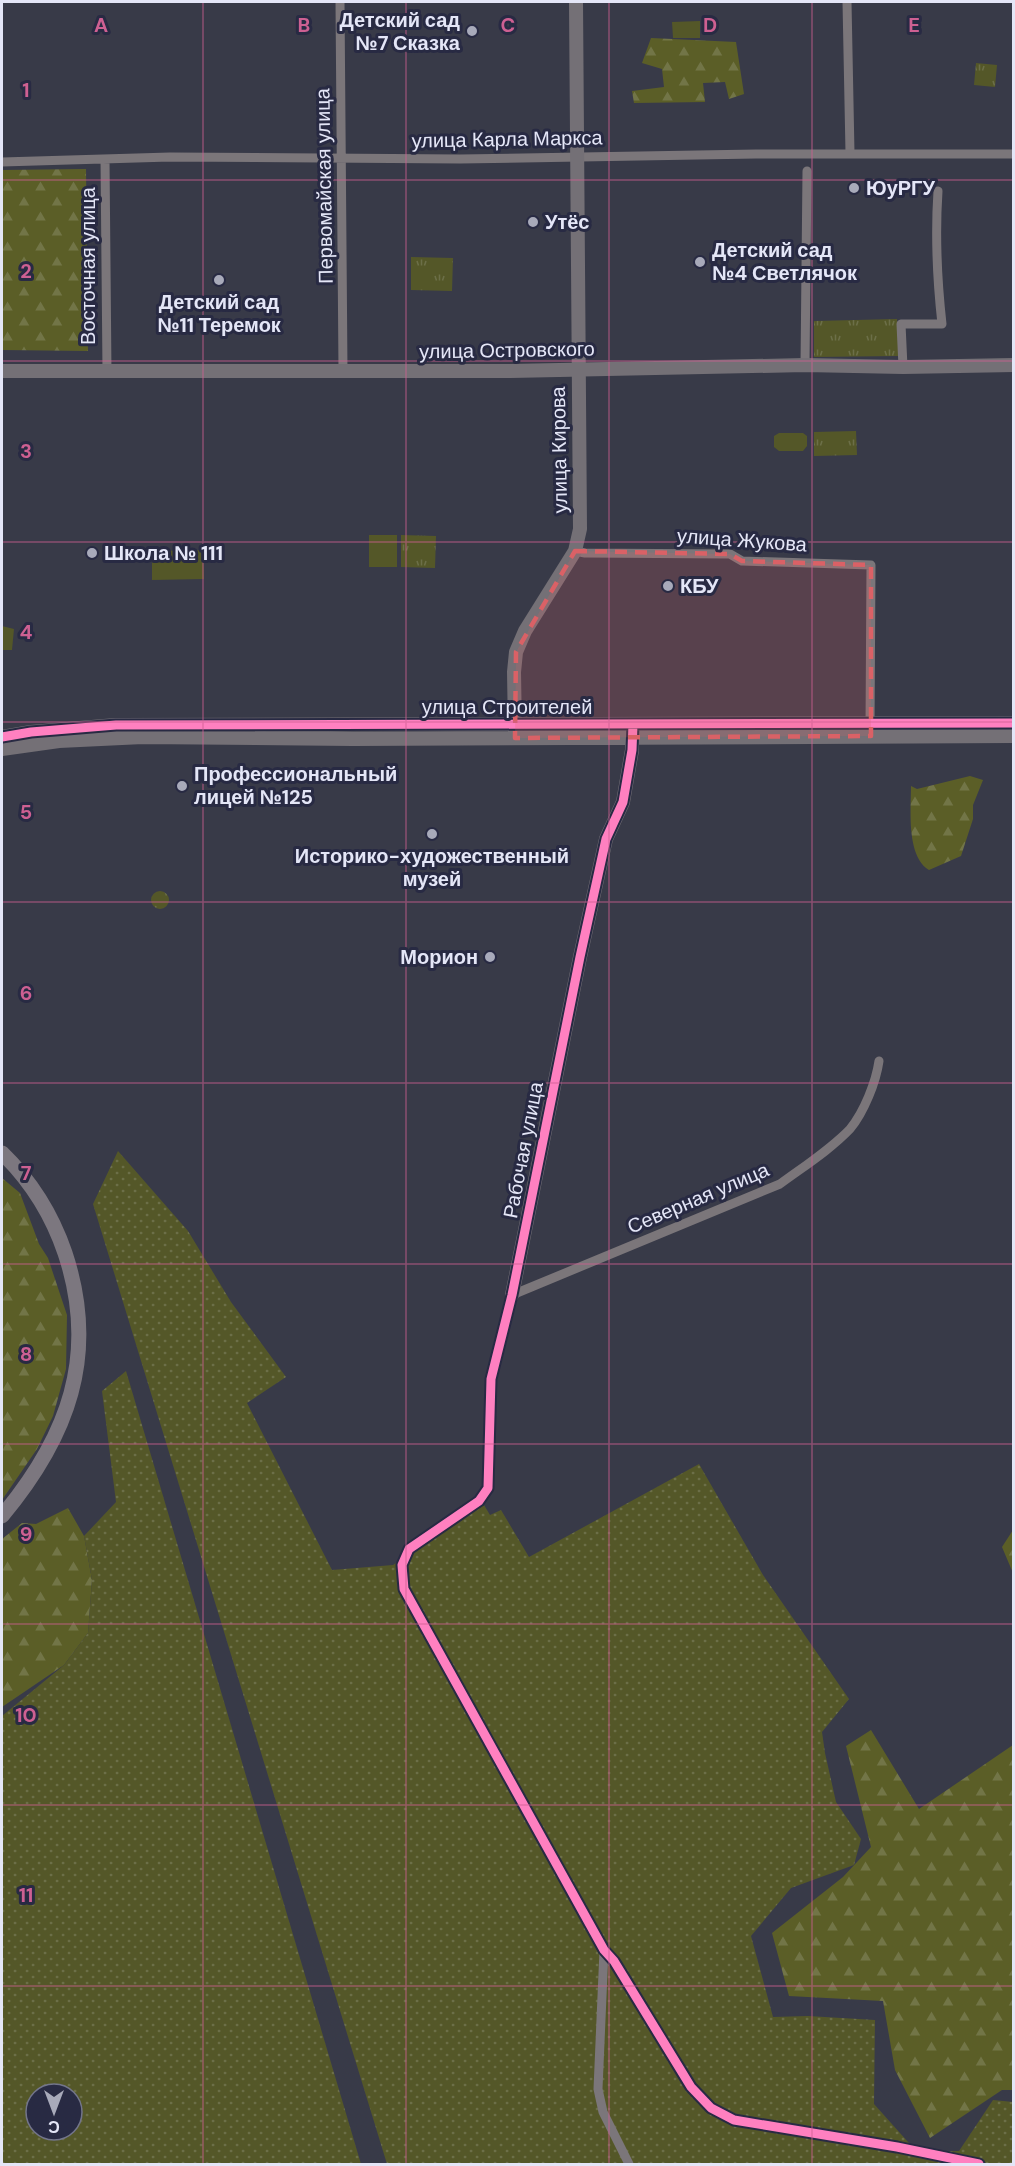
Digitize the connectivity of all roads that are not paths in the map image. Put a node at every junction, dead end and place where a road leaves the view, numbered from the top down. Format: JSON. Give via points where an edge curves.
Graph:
{"nodes":[{"id":1,"x":340,"y":2,"type":"edge"},
{"id":2,"x":576,"y":2,"type":"edge"},
{"id":3,"x":848,"y":2,"type":"edge"},
{"id":4,"x":850,"y":153,"type":"junction"},
{"id":5,"x":1014,"y":154,"type":"edge"},
{"id":6,"x":577,"y":156,"type":"junction"},
{"id":7,"x":342,"y":158,"type":"junction"},
{"id":8,"x":105,"y":159,"type":"junction"},
{"id":9,"x":2,"y":162,"type":"edge"},
{"id":10,"x":807,"y":171,"type":"dead end"},
{"id":11,"x":938,"y":191,"type":"dead end"},
{"id":12,"x":805,"y":365,"type":"junction"},
{"id":13,"x":1014,"y":365,"type":"edge"},
{"id":14,"x":903,"y":367,"type":"junction"},
{"id":15,"x":578,"y":368,"type":"junction"},
{"id":16,"x":343,"y":370,"type":"junction"},
{"id":17,"x":2,"y":371,"type":"edge"},
{"id":18,"x":107,"y":372,"type":"junction"},
{"id":19,"x":575,"y":551,"type":"junction"},
{"id":20,"x":1014,"y":723,"type":"edge"},
{"id":21,"x":870,"y":729,"type":"junction"},
{"id":22,"x":515,"y":731,"type":"junction"},
{"id":23,"x":632,"y":731,"type":"junction"},
{"id":24,"x":1014,"y":736,"type":"edge"},
{"id":25,"x":2,"y":737,"type":"edge"},
{"id":26,"x":2,"y":749,"type":"edge"},
{"id":27,"x":879,"y":1061,"type":"dead end"},
{"id":28,"x":2,"y":1153,"type":"edge"},
{"id":29,"x":512,"y":1294,"type":"junction"},
{"id":30,"x":2,"y":1516,"type":"edge"},
{"id":31,"x":604,"y":1950,"type":"junction"},
{"id":32,"x":629,"y":2164,"type":"edge"},
{"id":33,"x":979,"y":2164,"type":"edge"}],
"edges":[{"from":1,"to":7,"type":"street","name":"Первомайская улица"},
{"from":2,"to":6,"type":"street","name":"улица Кирова"},
{"from":3,"to":4,"type":"street"},
{"from":4,"to":5,"type":"street","name":"улица Карла Маркса"},
{"from":4,"to":6,"type":"street","name":"улица Карла Маркса"},
{"from":6,"to":7,"type":"street","name":"улица Карла Маркса"},
{"from":6,"to":15,"type":"street","name":"улица Кирова"},
{"from":7,"to":8,"type":"street","name":"улица Карла Маркса"},
{"from":7,"to":16,"type":"street","name":"Первомайская улица"},
{"from":8,"to":9,"type":"street","name":"улица Карла Маркса"},
{"from":8,"to":18,"type":"street","name":"Восточная улица"},
{"from":10,"to":12,"type":"street"},
{"from":11,"to":14,"type":"street","via":[[937,263],[942,324],[901,324]]},
{"from":12,"to":14,"type":"street","name":"улица Островского"},
{"from":12,"to":15,"type":"street","name":"улица Островского"},
{"from":13,"to":14,"type":"street","name":"улица Островского"},
{"from":15,"to":16,"type":"street","name":"улица Островского"},
{"from":15,"to":19,"type":"street","name":"улица Кирова","via":[[580,529]]},
{"from":16,"to":18,"type":"street","name":"улица Островского"},
{"from":17,"to":18,"type":"street","name":"улица Островского"},
{"from":19,"to":21,"type":"street","name":"улица Жукова","via":[[730,554],[742,561],[871,565]]},
{"from":19,"to":22,"type":"street","name":"улица Кирова","via":[[516,652]]},
{"from":20,"to":21,"type":"street","name":"улица Строителей"},
{"from":21,"to":23,"type":"street","name":"улица Строителей"},
{"from":21,"to":24,"type":"street","name":"улица Строителей"},
{"from":22,"to":23,"type":"street","name":"улица Строителей"},
{"from":22,"to":25,"type":"street","name":"улица Строителей","via":[[116,725]]},
{"from":22,"to":26,"type":"street","name":"улица Строителей","via":[[143,737],[59,741]]},
{"from":23,"to":29,"type":"street","name":"Рабочая улица","via":[[623,802],[606,839]]},
{"from":27,"to":29,"type":"street","name":"Северная улица","via":[[877,1078],[850,1128],[780,1184]]},
{"from":28,"to":30,"type":"main road","via":[[30,1185],[57,1233],[72,1278],[80,1324],[76,1371],[66,1411],[34,1474]]},
{"from":29,"to":31,"type":"street","name":"Рабочая улица","via":[[491,1379],[488,1488],[480,1501],[409,1549],[401,1577],[404,1589]]},
{"from":31,"to":32,"type":"street","via":[[598,2089],[603,2112]]},
{"from":31,"to":33,"type":"street","via":[[691,2087],[711,2108],[734,2120]]}]}
